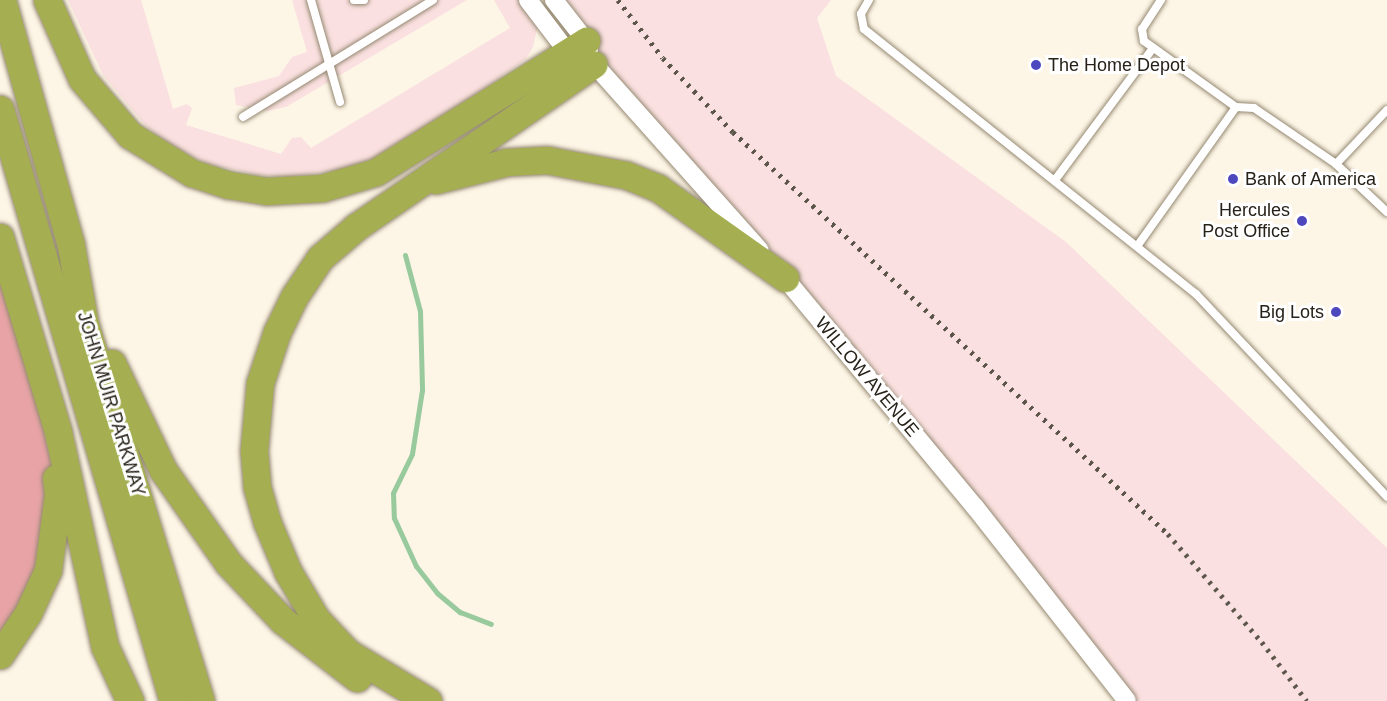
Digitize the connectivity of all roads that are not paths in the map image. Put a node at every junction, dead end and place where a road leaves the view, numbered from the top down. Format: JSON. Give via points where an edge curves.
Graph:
{"nodes":[{"id":1,"x":2,"y":0,"type":"edge"},
{"id":2,"x":47,"y":0,"type":"edge"},
{"id":3,"x":311,"y":0,"type":"edge"},
{"id":4,"x":354,"y":0,"type":"edge"},
{"id":5,"x":364,"y":0,"type":"edge"},
{"id":6,"x":433,"y":0,"type":"edge"},
{"id":7,"x":528,"y":0,"type":"edge"},
{"id":8,"x":554,"y":0,"type":"edge"},
{"id":9,"x":869,"y":0,"type":"edge"},
{"id":10,"x":1161,"y":0,"type":"edge"},
{"id":11,"x":1153,"y":48,"type":"junction"},
{"id":12,"x":582,"y":51,"type":"junction"},
{"id":13,"x":329,"y":64,"type":"junction"},
{"id":14,"x":340,"y":102,"type":"dead end"},
{"id":15,"x":1236,"y":107,"type":"junction"},
{"id":16,"x":0,"y":109,"type":"edge"},
{"id":17,"x":1387,"y":110,"type":"edge"},
{"id":18,"x":243,"y":117,"type":"dead end"},
{"id":19,"x":1336,"y":164,"type":"junction"},
{"id":20,"x":1055,"y":180,"type":"junction"},
{"id":21,"x":417,"y":185,"type":"junction"},
{"id":22,"x":1387,"y":212,"type":"edge"},
{"id":23,"x":0,"y":237,"type":"edge"},
{"id":24,"x":1138,"y":245,"type":"junction"},
{"id":25,"x":71,"y":246,"type":"junction"},
{"id":26,"x":785,"y":278,"type":"junction"},
{"id":27,"x":42,"y":376,"type":"junction"},
{"id":28,"x":1387,"y":496,"type":"edge"},
{"id":29,"x":0,"y":655,"type":"edge"},
{"id":30,"x":1099,"y":664,"type":"junction"},
{"id":31,"x":126,"y":693,"type":"edge"},
{"id":32,"x":173,"y":701,"type":"edge"},
{"id":33,"x":201,"y":701,"type":"edge"},
{"id":34,"x":393,"y":701,"type":"edge"},
{"id":35,"x":428,"y":701,"type":"edge"},
{"id":36,"x":1126,"y":701,"type":"edge"},
{"id":37,"x":1135,"y":701,"type":"edge"}],
"edges":[{"from":1,"to":25,"type":"highway","name":"JOHN MUIR PARKWAY"},
{"from":2,"to":12,"type":"highway","via":[[82,79],[130,135],[192,173],[229,185],[266,190],[322,188],[376,172]]},
{"from":3,"to":13,"type":"lane"},
{"from":4,"to":5,"type":"lane"},
{"from":6,"to":13,"type":"lane"},
{"from":7,"to":12,"type":"street","name":"WILLOW AVENUE"},
{"from":8,"to":12,"type":"street","name":"WILLOW AVENUE"},
{"from":9,"to":20,"type":"lane","via":[[861,14],[864,29]]},
{"from":10,"to":11,"type":"lane","via":[[1142,29],[1144,41]]},
{"from":11,"to":15,"type":"lane"},
{"from":11,"to":20,"type":"lane"},
{"from":12,"to":21,"type":"highway"},
{"from":12,"to":26,"type":"street","name":"WILLOW AVENUE"},
{"from":13,"to":14,"type":"lane"},
{"from":13,"to":18,"type":"lane"},
{"from":15,"to":19,"type":"lane","via":[[1254,108]]},
{"from":15,"to":24,"type":"lane"},
{"from":16,"to":32,"type":"highway","name":"JOHN MUIR PARKWAY"},
{"from":17,"to":19,"type":"lane"},
{"from":19,"to":22,"type":"lane"},
{"from":20,"to":24,"type":"lane"},
{"from":21,"to":26,"type":"highway","via":[[507,162],[547,160],[588,165],[658,188]]},
{"from":21,"to":35,"type":"highway","via":[[346,234],[320,258],[294,297],[277,332],[260,384],[254,450],[257,486],[267,522],[288,572],[316,619],[348,652]]},
{"from":23,"to":27,"type":"highway"},
{"from":24,"to":28,"type":"lane","via":[[1196,294]]},
{"from":25,"to":33,"type":"highway","name":"JOHN MUIR PARKWAY","via":[[85,326]]},
{"from":25,"to":34,"type":"highway","via":[[128,401],[163,470],[206,535],[282,620],[346,671]]},
{"from":26,"to":30,"type":"street","name":"WILLOW AVENUE"},
{"from":27,"to":29,"type":"highway","via":[[58,494],[54,534],[48,570],[28,613]]},
{"from":27,"to":31,"type":"highway","via":[[58,432],[96,616]]},
{"from":30,"to":36,"type":"street","name":"WILLOW AVENUE"},
{"from":30,"to":37,"type":"street"}]}
